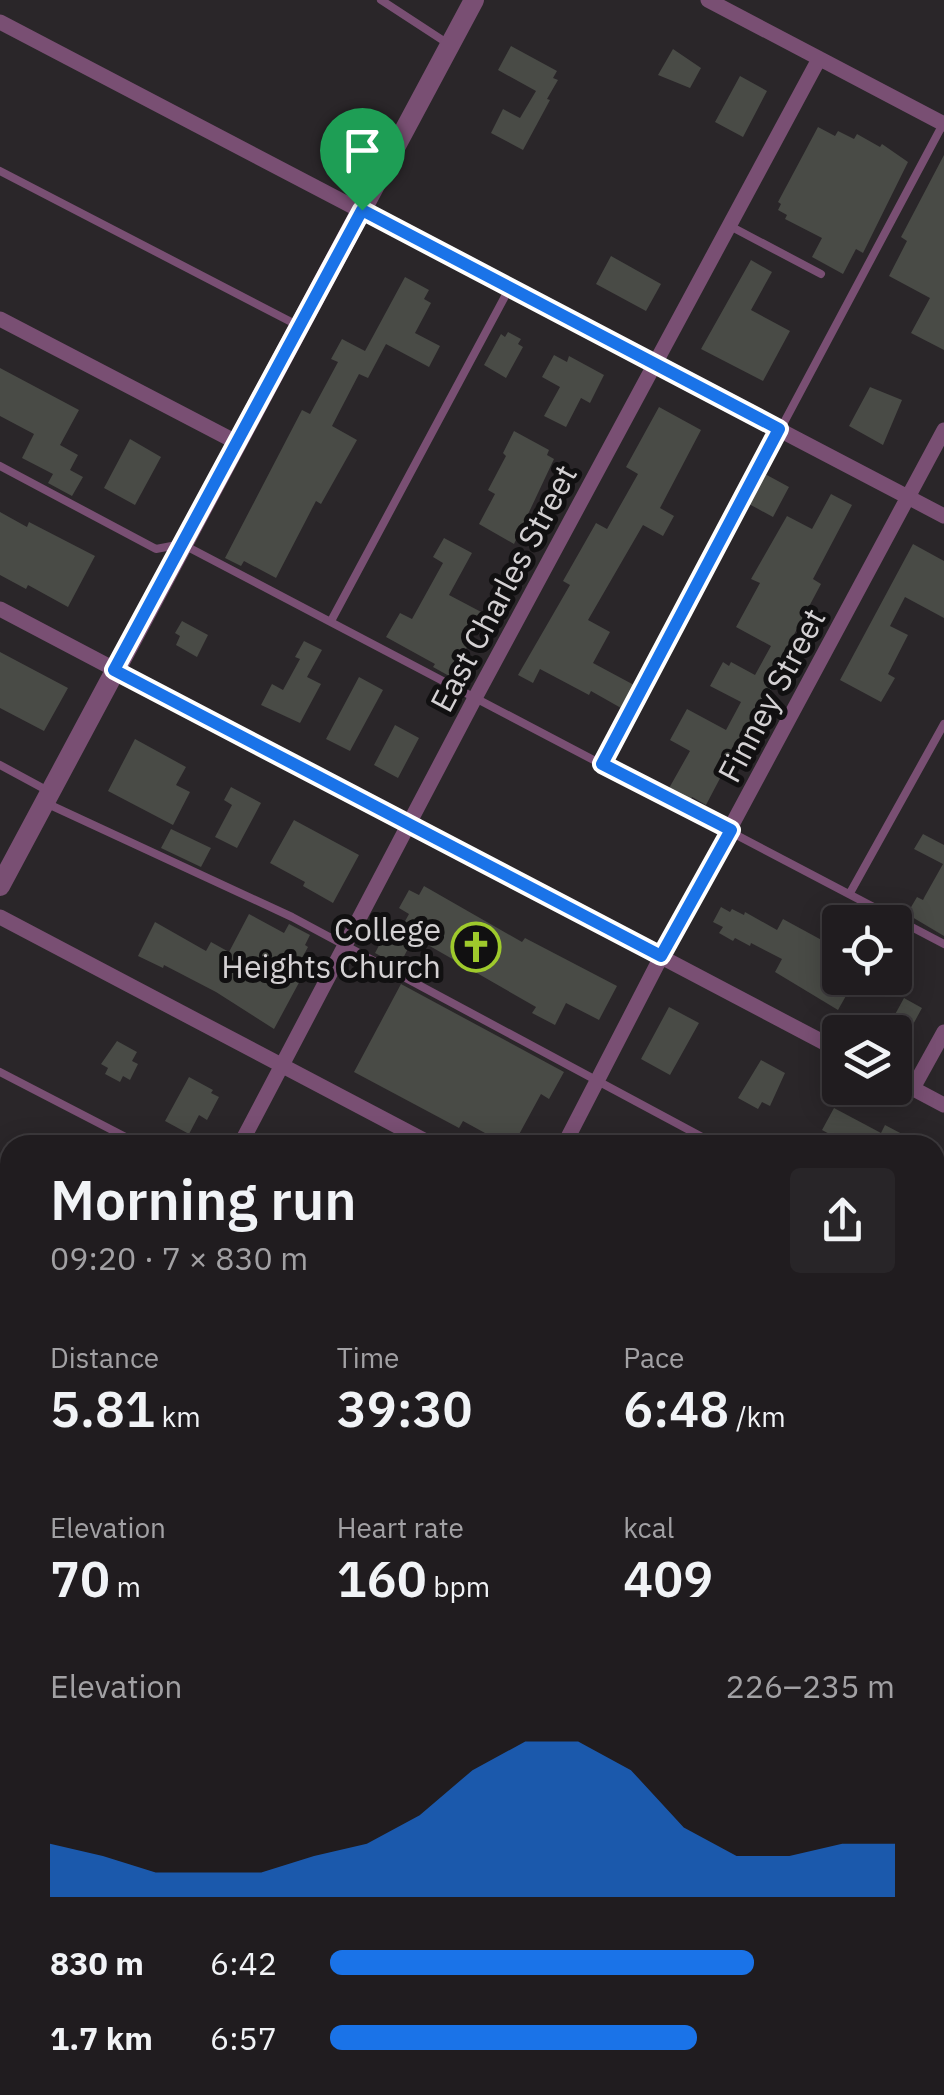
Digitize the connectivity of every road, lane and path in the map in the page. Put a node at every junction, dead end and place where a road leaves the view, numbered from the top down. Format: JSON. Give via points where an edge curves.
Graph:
{"nodes":[{"id":1,"x":380,"y":0,"type":"edge"},
{"id":2,"x":474,"y":0,"type":"edge"},
{"id":3,"x":708,"y":0,"type":"edge"},
{"id":4,"x":0,"y":22,"type":"edge"},
{"id":5,"x":450,"y":45,"type":"junction"},
{"id":6,"x":819,"y":59,"type":"junction"},
{"id":7,"x":943,"y":124,"type":"edge"},
{"id":8,"x":0,"y":170,"type":"edge"},
{"id":9,"x":362,"y":210,"type":"junction"},
{"id":10,"x":730,"y":226,"type":"junction"},
{"id":11,"x":821,"y":274,"type":"dead end"},
{"id":12,"x":509,"y":289,"type":"junction"},
{"id":13,"x":0,"y":319,"type":"edge"},
{"id":14,"x":299,"y":326,"type":"junction"},
{"id":15,"x":654,"y":364,"type":"junction"},
{"id":16,"x":779,"y":429,"type":"junction"},
{"id":17,"x":944,"y":430,"type":"edge"},
{"id":18,"x":236,"y":442,"type":"junction"},
{"id":19,"x":0,"y":466,"type":"edge"},
{"id":20,"x":908,"y":498,"type":"junction"},
{"id":21,"x":944,"y":516,"type":"edge"},
{"id":22,"x":182,"y":544,"type":"junction"},
{"id":23,"x":0,"y":610,"type":"edge"},
{"id":24,"x":331,"y":621,"type":"junction"},
{"id":25,"x":114,"y":670,"type":"junction"},
{"id":26,"x":475,"y":698,"type":"junction"},
{"id":27,"x":944,"y":724,"type":"edge"},
{"id":28,"x":602,"y":764,"type":"junction"},
{"id":29,"x":0,"y":765,"type":"edge"},
{"id":30,"x":47,"y":797,"type":"junction"},
{"id":31,"x":408,"y":824,"type":"junction"},
{"id":32,"x":731,"y":830,"type":"junction"},
{"id":33,"x":0,"y":886,"type":"edge"},
{"id":34,"x":850,"y":894,"type":"junction"},
{"id":35,"x":0,"y":917,"type":"edge"},
{"id":36,"x":944,"y":944,"type":"edge"},
{"id":37,"x":344,"y":946,"type":"junction"},
{"id":38,"x":661,"y":956,"type":"junction"},
{"id":39,"x":944,"y":1032,"type":"edge"},
{"id":40,"x":822,"y":1041,"type":"edge"},
{"id":41,"x":282,"y":1066,"type":"junction"},
{"id":42,"x":0,"y":1072,"type":"edge"},
{"id":43,"x":597,"y":1082,"type":"junction"},
{"id":44,"x":913,"y":1088,"type":"joint"},
{"id":45,"x":944,"y":1105,"type":"edge"},
{"id":46,"x":122,"y":1135,"type":"edge"},
{"id":47,"x":245,"y":1135,"type":"edge"},
{"id":48,"x":414,"y":1135,"type":"edge"},
{"id":49,"x":569,"y":1135,"type":"edge"},
{"id":50,"x":698,"y":1135,"type":"edge"}],
"edges":[{"from":1,"to":5,"type":"lane"},
{"from":2,"to":5,"type":"street"},
{"from":3,"to":6,"type":"street"},
{"from":4,"to":9,"type":"street"},
{"from":5,"to":9,"type":"street"},
{"from":6,"to":7,"type":"street"},
{"from":6,"to":10,"type":"street","name":"East Charles Street"},
{"from":7,"to":16,"type":"lane"},
{"from":8,"to":14,"type":"lane"},
{"from":9,"to":12,"type":"street"},
{"from":9,"to":14,"type":"street"},
{"from":10,"to":11,"type":"lane"},
{"from":10,"to":15,"type":"street","name":"East Charles Street"},
{"from":12,"to":15,"type":"street"},
{"from":12,"to":24,"type":"lane"},
{"from":13,"to":18,"type":"street"},
{"from":14,"to":18,"type":"street"},
{"from":15,"to":16,"type":"street"},
{"from":15,"to":26,"type":"street","name":"East Charles Street"},
{"from":16,"to":20,"type":"street"},
{"from":16,"to":28,"type":"lane"},
{"from":17,"to":20,"type":"street","name":"Finney Street"},
{"from":18,"to":22,"type":"street"},
{"from":19,"to":22,"type":"lane","via":[[156,549]]},
{"from":20,"to":21,"type":"street"},
{"from":20,"to":32,"type":"street","name":"Finney Street"},
{"from":22,"to":24,"type":"lane"},
{"from":22,"to":25,"type":"street"},
{"from":23,"to":25,"type":"street"},
{"from":24,"to":26,"type":"lane"},
{"from":25,"to":30,"type":"street"},
{"from":25,"to":31,"type":"street"},
{"from":26,"to":28,"type":"lane"},
{"from":26,"to":31,"type":"street","name":"East Charles Street"},
{"from":27,"to":34,"type":"lane"},
{"from":28,"to":32,"type":"lane"},
{"from":29,"to":30,"type":"lane"},
{"from":30,"to":33,"type":"street"},
{"from":30,"to":37,"type":"lane"},
{"from":31,"to":37,"type":"street","name":"East Charles Street"},
{"from":31,"to":38,"type":"street"},
{"from":32,"to":34,"type":"lane"},
{"from":32,"to":38,"type":"street","name":"Finney Street"},
{"from":34,"to":36,"type":"lane"},
{"from":35,"to":41,"type":"street"},
{"from":37,"to":41,"type":"street","name":"East Charles Street"},
{"from":37,"to":43,"type":"lane"},
{"from":38,"to":40,"type":"street"},
{"from":38,"to":43,"type":"street","name":"Finney Street"},
{"from":39,"to":44,"type":"street"},
{"from":41,"to":47,"type":"street","name":"East Charles Street"},
{"from":41,"to":48,"type":"street"},
{"from":42,"to":46,"type":"lane"},
{"from":43,"to":49,"type":"street","name":"Finney Street"},
{"from":43,"to":50,"type":"lane"},
{"from":44,"to":45,"type":"street"}]}
